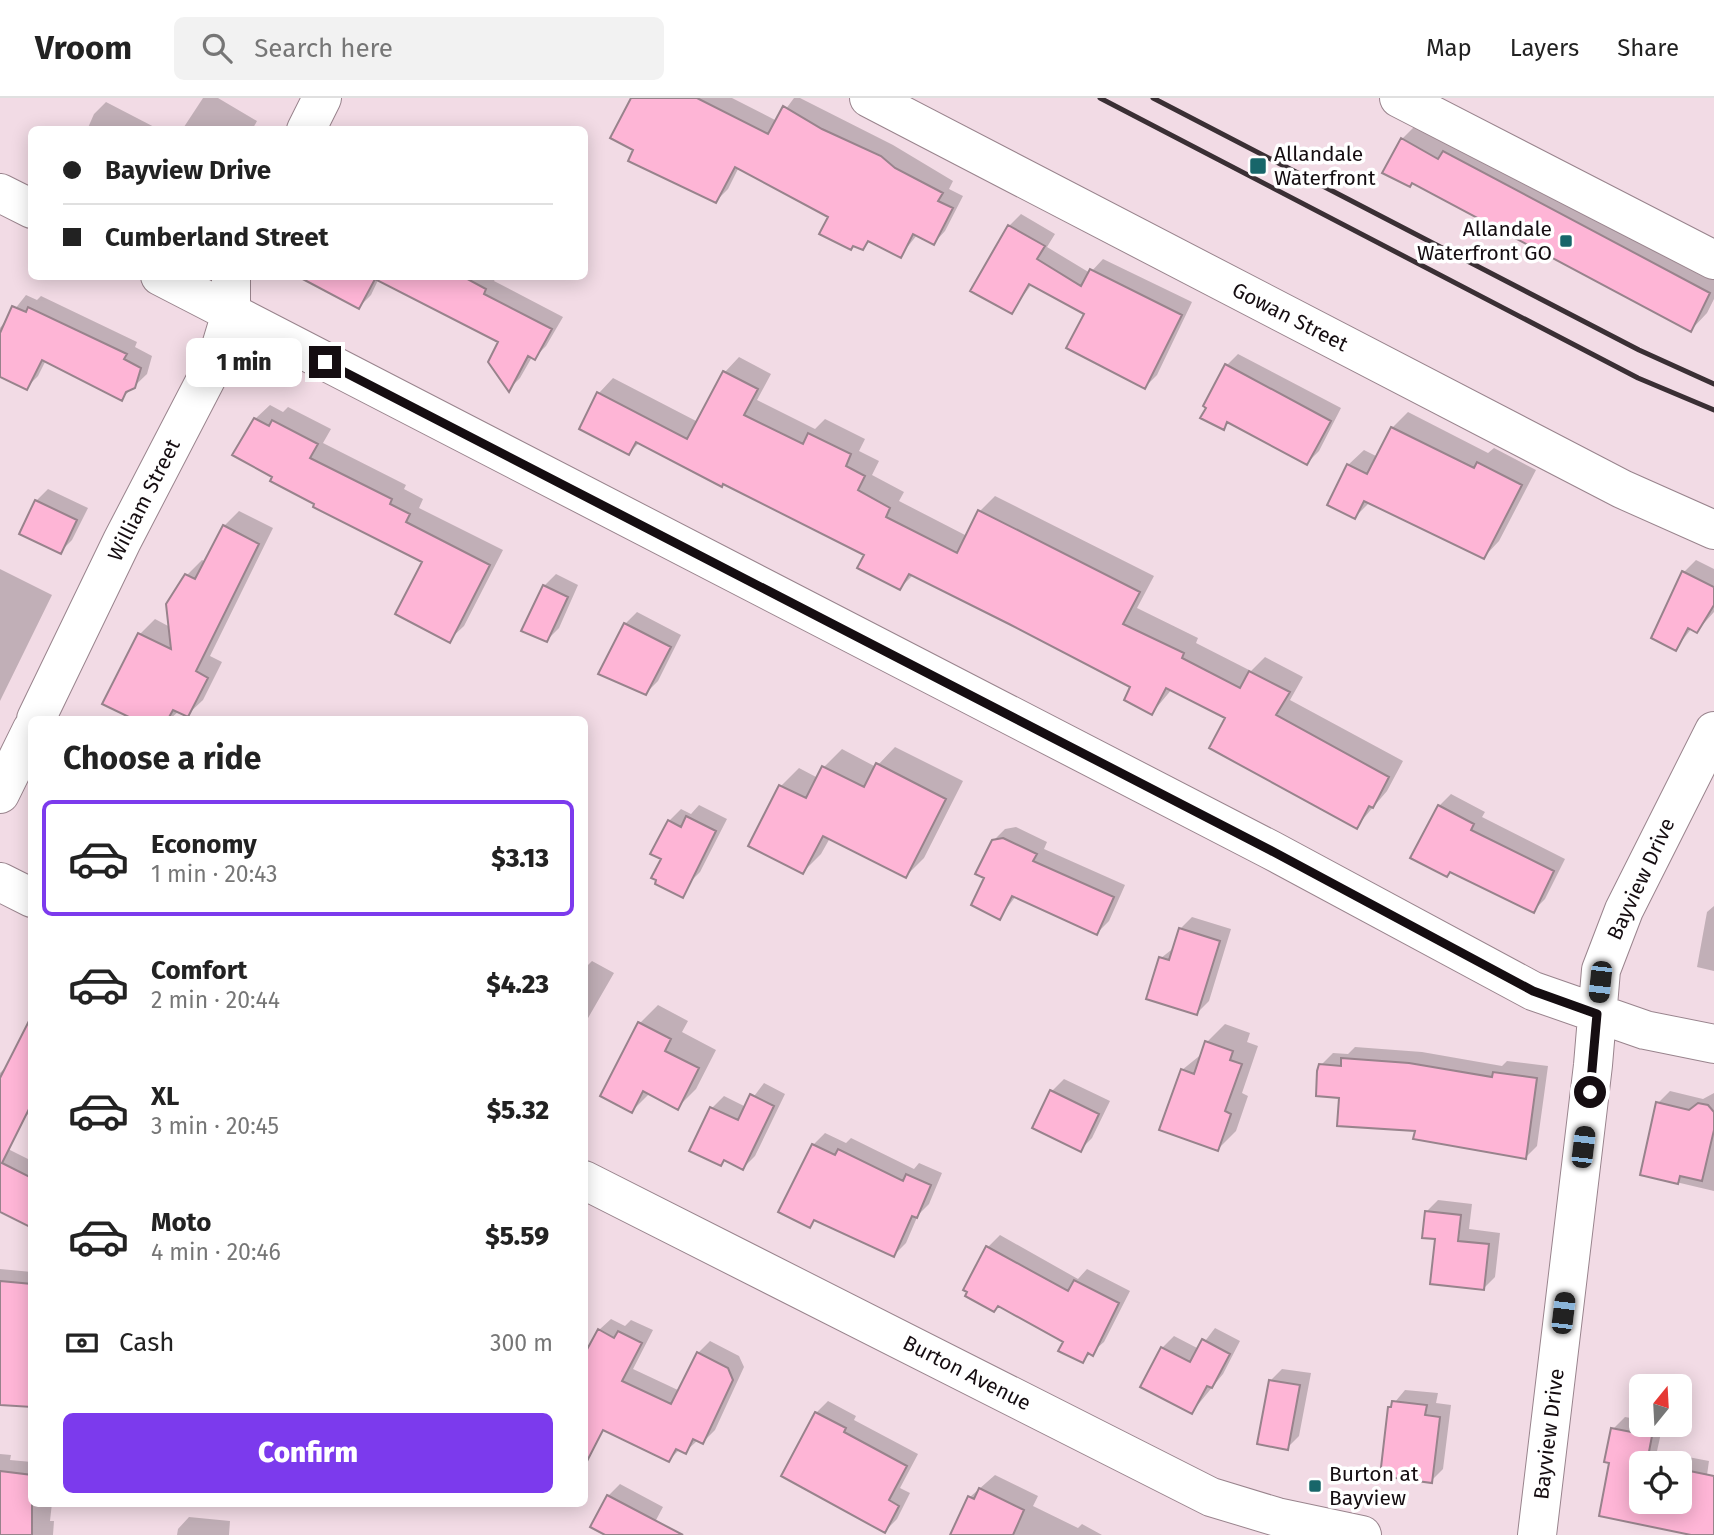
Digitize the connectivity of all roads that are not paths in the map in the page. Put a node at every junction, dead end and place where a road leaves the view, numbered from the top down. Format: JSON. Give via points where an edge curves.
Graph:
{"nodes":[{"id":1,"x":322,"y":98,"type":"edge"},
{"id":2,"x":869,"y":98,"type":"edge"},
{"id":3,"x":1399,"y":98,"type":"edge"},
{"id":4,"x":308,"y":126,"type":"edge"},
{"id":5,"x":0,"y":193,"type":"edge"},
{"id":6,"x":28,"y":207,"type":"edge"},
{"id":7,"x":1714,"y":260,"type":"edge"},
{"id":8,"x":175,"y":280,"type":"edge"},
{"id":9,"x":231,"y":295,"type":"edge"},
{"id":10,"x":1714,"y":530,"type":"edge"},
{"id":11,"x":38,"y":716,"type":"edge"},
{"id":12,"x":1714,"y":732,"type":"edge"},
{"id":13,"x":28,"y":737,"type":"edge"},
{"id":14,"x":0,"y":794,"type":"edge"},
{"id":15,"x":0,"y":882,"type":"edge"},
{"id":16,"x":28,"y":896,"type":"edge"},
{"id":17,"x":1597,"y":1014,"type":"junction"},
{"id":18,"x":1714,"y":1044,"type":"edge"},
{"id":19,"x":588,"y":1182,"type":"edge"},
{"id":20,"x":1362,"y":1535,"type":"edge"},
{"id":21,"x":1537,"y":1535,"type":"edge"}],
"edges":[{"from":1,"to":4,"type":"street"},
{"from":2,"to":10,"type":"street","name":"Gowan Street","via":[[1622,489]]},
{"from":3,"to":7,"type":"street"},
{"from":5,"to":6,"type":"street"},
{"from":8,"to":9,"type":"street"},
{"from":9,"to":11,"type":"street","name":"William Street","via":[[218,356]]},
{"from":9,"to":17,"type":"street","via":[[1533,991]]},
{"from":12,"to":17,"type":"street","name":"Bayview Drive","via":[[1616,927],[1601,970]]},
{"from":13,"to":14,"type":"street"},
{"from":15,"to":16,"type":"street"},
{"from":17,"to":18,"type":"street","via":[[1645,1030]]},
{"from":17,"to":21,"type":"street","name":"Bayview Drive"},
{"from":19,"to":20,"type":"street","name":"Burton Avenue","via":[[1212,1497]]}]}
